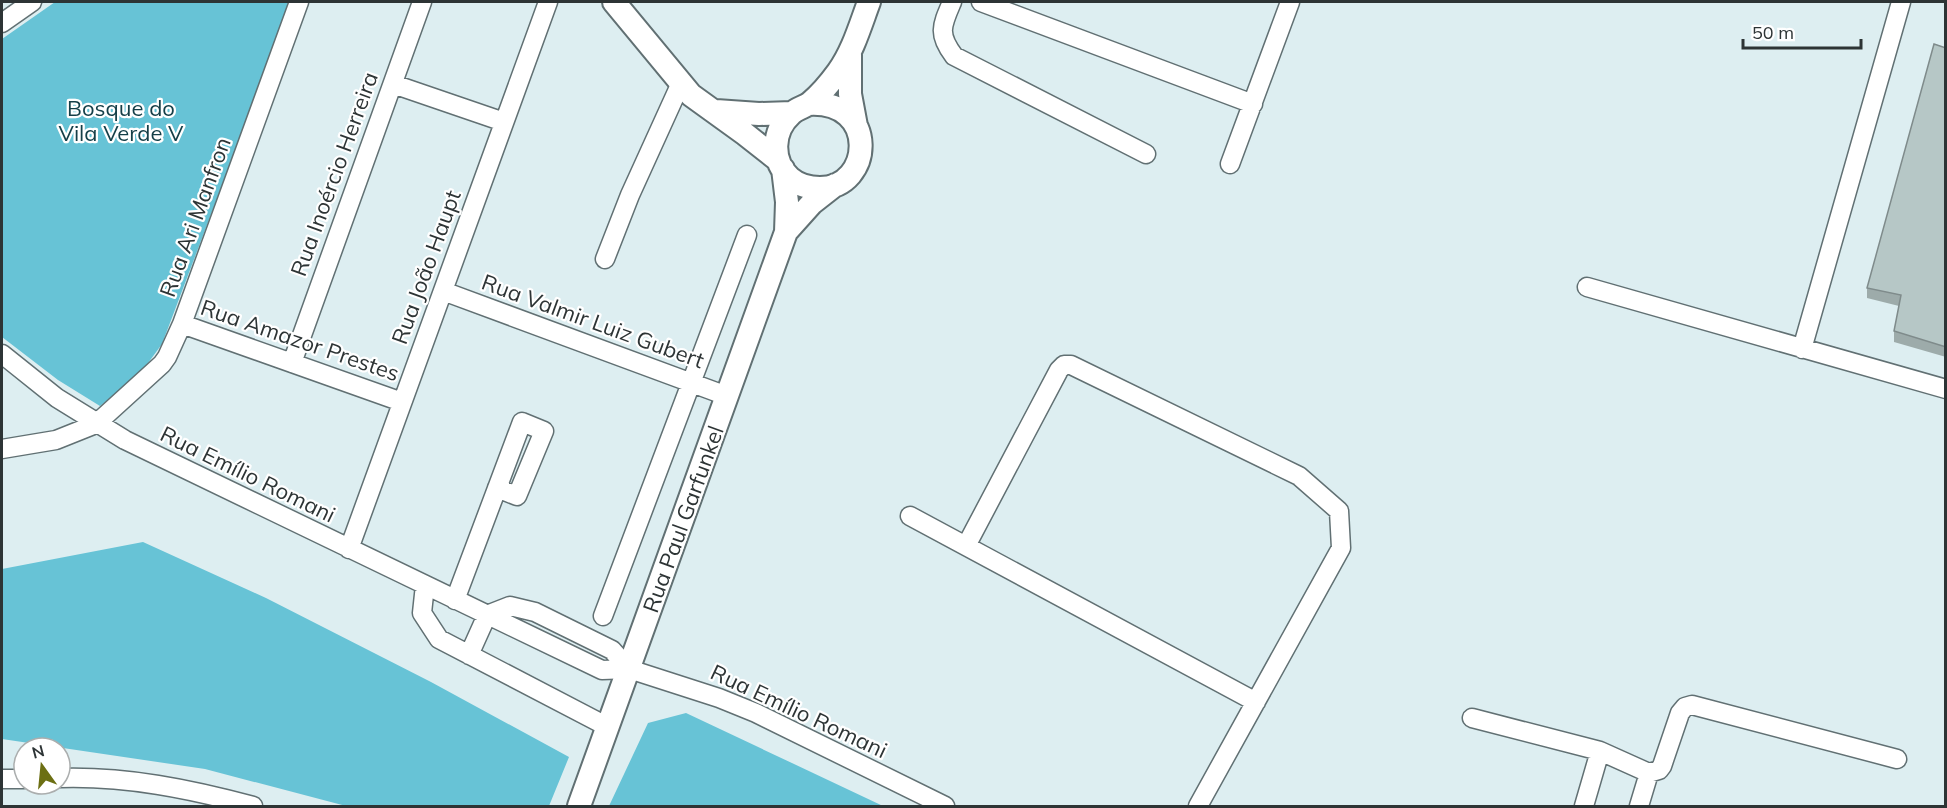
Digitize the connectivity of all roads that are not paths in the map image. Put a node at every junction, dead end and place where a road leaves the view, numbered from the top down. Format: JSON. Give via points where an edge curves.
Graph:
{"nodes":[{"id":1,"x":32,"y":2,"type":"edge"},
{"id":2,"x":299,"y":2,"type":"edge"},
{"id":3,"x":422,"y":2,"type":"edge"},
{"id":4,"x":548,"y":2,"type":"edge"},
{"id":5,"x":614,"y":2,"type":"edge"},
{"id":6,"x":869,"y":2,"type":"edge"},
{"id":7,"x":952,"y":2,"type":"edge"},
{"id":8,"x":981,"y":2,"type":"edge"},
{"id":9,"x":1290,"y":2,"type":"edge"},
{"id":10,"x":1901,"y":2,"type":"edge"},
{"id":11,"x":2,"y":23,"type":"edge"},
{"id":12,"x":849,"y":55,"type":"junction"},
{"id":13,"x":393,"y":84,"type":"junction"},
{"id":14,"x":680,"y":85,"type":"junction"},
{"id":15,"x":1252,"y":104,"type":"junction"},
{"id":16,"x":800,"y":109,"type":"junction"},
{"id":17,"x":714,"y":111,"type":"junction"},
{"id":18,"x":504,"y":122,"type":"junction"},
{"id":19,"x":856,"y":126,"type":"junction"},
{"id":20,"x":1146,"y":154,"type":"dead end"},
{"id":21,"x":1230,"y":164,"type":"dead end"},
{"id":22,"x":780,"y":165,"type":"junction"},
{"id":23,"x":836,"y":185,"type":"junction"},
{"id":24,"x":786,"y":232,"type":"junction"},
{"id":25,"x":747,"y":235,"type":"dead end"},
{"id":26,"x":605,"y":260,"type":"dead end"},
{"id":27,"x":1587,"y":287,"type":"dead end"},
{"id":28,"x":443,"y":291,"type":"junction"},
{"id":29,"x":182,"y":324,"type":"junction"},
{"id":30,"x":1802,"y":349,"type":"junction"},
{"id":31,"x":2,"y":354,"type":"edge"},
{"id":32,"x":292,"y":363,"type":"junction"},
{"id":33,"x":691,"y":383,"type":"junction"},
{"id":34,"x":1946,"y":390,"type":"edge"},
{"id":35,"x":727,"y":396,"type":"junction"},
{"id":36,"x":402,"y":402,"type":"junction"},
{"id":37,"x":96,"y":424,"type":"junction"},
{"id":38,"x":2,"y":449,"type":"edge"},
{"id":39,"x":497,"y":488,"type":"dead end"},
{"id":40,"x":910,"y":516,"type":"dead end"},
{"id":41,"x":966,"y":546,"type":"junction"},
{"id":42,"x":349,"y":549,"type":"junction"},
{"id":43,"x":425,"y":585,"type":"junction"},
{"id":44,"x":455,"y":600,"type":"junction"},
{"id":45,"x":487,"y":615,"type":"junction"},
{"id":46,"x":603,"y":616,"type":"dead end"},
{"id":47,"x":468,"y":655,"type":"junction"},
{"id":48,"x":629,"y":669,"type":"junction"},
{"id":49,"x":1256,"y":702,"type":"junction"},
{"id":50,"x":1472,"y":718,"type":"dead end"},
{"id":51,"x":608,"y":727,"type":"junction"},
{"id":52,"x":1600,"y":751,"type":"junction"},
{"id":53,"x":1897,"y":759,"type":"dead end"},
{"id":54,"x":1648,"y":774,"type":"junction"},
{"id":55,"x":72,"y":778,"type":"edge"},
{"id":56,"x":254,"y":807,"type":"edge"},
{"id":57,"x":579,"y":807,"type":"edge"},
{"id":58,"x":945,"y":807,"type":"edge"},
{"id":59,"x":1198,"y":807,"type":"edge"},
{"id":60,"x":1584,"y":807,"type":"edge"},
{"id":61,"x":1639,"y":807,"type":"edge"}],
"edges":[{"from":1,"to":11,"type":"street"},
{"from":2,"to":29,"type":"street","name":"Rua Ari Manfron"},
{"from":3,"to":13,"type":"street","name":"Rua Inoércio Herreira"},
{"from":4,"to":18,"type":"street","name":"Rua João Haupt"},
{"from":5,"to":14,"type":"main road"},
{"from":6,"to":12,"type":"main road"},
{"from":7,"to":20,"type":"street","via":[[943,22],[944,43],[954,56]]},
{"from":8,"to":15,"type":"street"},
{"from":9,"to":15,"type":"street"},
{"from":10,"to":30,"type":"street"},
{"from":12,"to":16,"type":"main road","via":[[830,82]]},
{"from":12,"to":19,"type":"main road"},
{"from":13,"to":18,"type":"street"},
{"from":13,"to":32,"type":"street","name":"Rua Inoércio Herreira"},
{"from":14,"to":17,"type":"main road"},
{"from":14,"to":26,"type":"street"},
{"from":15,"to":21,"type":"street"},
{"from":16,"to":17,"type":"main road","via":[[759,114]]},
{"from":16,"to":19,"type":"main road","via":[[823,104],[836,107]]},
{"from":16,"to":22,"type":"main road","via":[[783,122],[777,134]]},
{"from":17,"to":22,"type":"main road"},
{"from":18,"to":28,"type":"street","name":"Rua João Haupt"},
{"from":19,"to":23,"type":"main road","via":[[861,139],[860,153],[852,171]]},
{"from":22,"to":23,"type":"main road","via":[[801,185]]},
{"from":22,"to":24,"type":"main road","name":"Rua Paul Garfunkel","via":[[787,202]]},
{"from":23,"to":24,"type":"main road","name":"Rua Paul Garfunkel","via":[[808,207]]},
{"from":24,"to":35,"type":"main road","name":"Rua Paul Garfunkel"},
{"from":25,"to":33,"type":"street"},
{"from":27,"to":30,"type":"street"},
{"from":28,"to":33,"type":"street","name":"Rua Valmir Luiz Gubert"},
{"from":28,"to":36,"type":"street","name":"Rua João Haupt"},
{"from":29,"to":32,"type":"street","name":"Rua Amazor Prestes"},
{"from":29,"to":37,"type":"street","name":"Rua Ari Manfron","via":[[162,364]]},
{"from":30,"to":34,"type":"street"},
{"from":31,"to":37,"type":"street","name":"Rua Emílio Romani"},
{"from":32,"to":36,"type":"street","name":"Rua Amazor Prestes"},
{"from":33,"to":35,"type":"street","name":"Rua Valmir Luiz Gubert"},
{"from":33,"to":46,"type":"street"},
{"from":35,"to":48,"type":"main road","name":"Rua Paul Garfunkel"},
{"from":36,"to":42,"type":"street","name":"Rua João Haupt"},
{"from":37,"to":38,"type":"street","via":[[56,440]]},
{"from":37,"to":42,"type":"street","name":"Rua Emílio Romani"},
{"from":39,"to":44,"type":"street"},
{"from":40,"to":41,"type":"street"},
{"from":41,"to":49,"type":"street"},
{"from":41,"to":49,"type":"street","via":[[1064,365],[1299,476],[1339,511],[1341,548]]},
{"from":42,"to":43,"type":"street","name":"Rua Emílio Romani"},
{"from":43,"to":44,"type":"street","name":"Rua Emílio Romani"},
{"from":43,"to":47,"type":"street","via":[[422,613],[439,639]]},
{"from":44,"to":45,"type":"street","name":"Rua Emílio Romani"},
{"from":45,"to":47,"type":"street"},
{"from":45,"to":48,"type":"street","name":"Rua Emílio Romani","via":[[510,606],[535,612],[612,650]]},
{"from":47,"to":51,"type":"street"},
{"from":48,"to":51,"type":"main road","name":"Rua Paul Garfunkel"},
{"from":48,"to":58,"type":"street","name":"Rua Emílio Romani","via":[[719,698]]},
{"from":49,"to":59,"type":"street"},
{"from":50,"to":52,"type":"street"},
{"from":51,"to":57,"type":"main road","name":"Rua Paul Garfunkel"},
{"from":52,"to":54,"type":"street"},
{"from":52,"to":60,"type":"street"},
{"from":53,"to":54,"type":"street","via":[[1692,705],[1685,706],[1680,713],[1662,766]]},
{"from":54,"to":61,"type":"street"},
{"from":55,"to":56,"type":"street","via":[[157,784]]}]}
